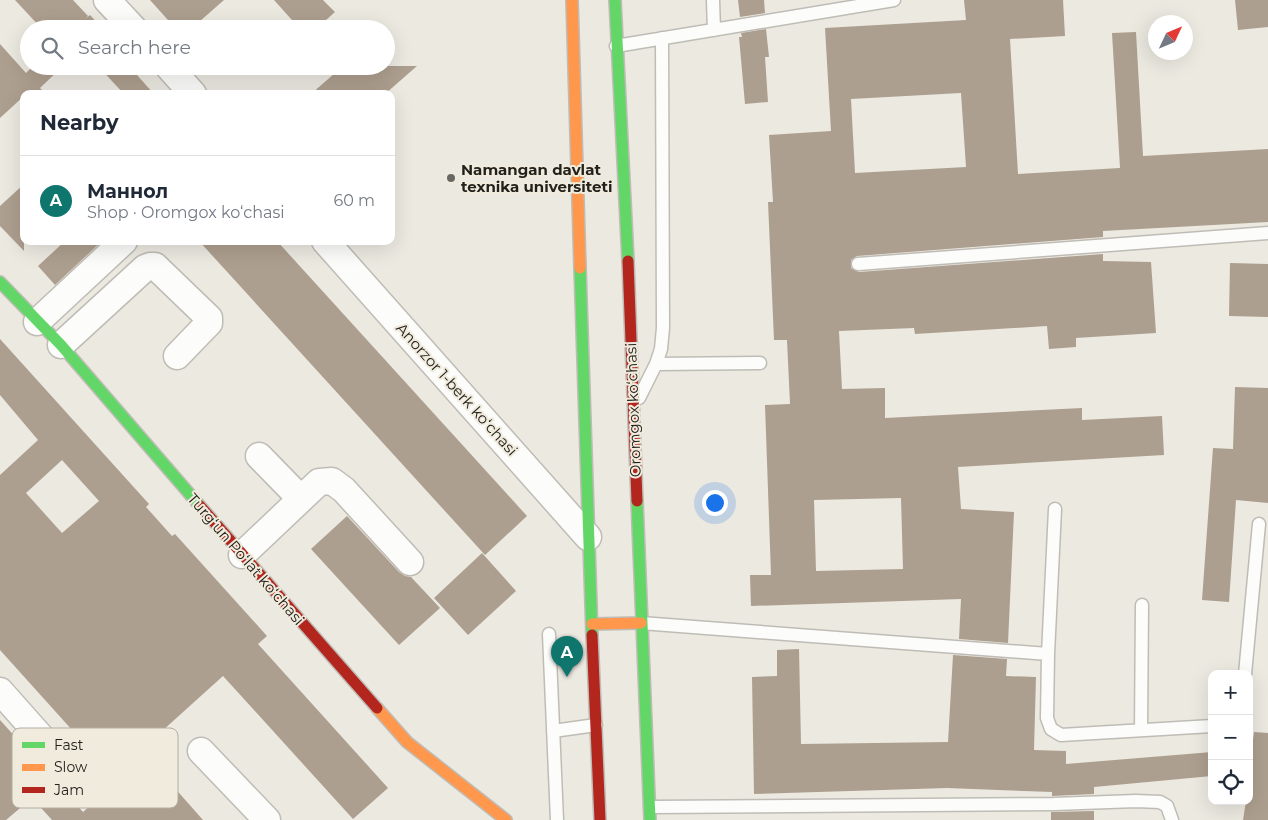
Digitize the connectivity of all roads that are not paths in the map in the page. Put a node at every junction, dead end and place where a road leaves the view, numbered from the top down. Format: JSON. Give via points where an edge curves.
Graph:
{"nodes":[{"id":1,"x":107,"y":0,"type":"edge"},
{"id":2,"x":572,"y":0,"type":"edge"},
{"id":3,"x":615,"y":0,"type":"edge"},
{"id":4,"x":712,"y":0,"type":"edge"},
{"id":5,"x":894,"y":0,"type":"edge"},
{"id":6,"x":126,"y":20,"type":"edge"},
{"id":7,"x":714,"y":30,"type":"junction"},
{"id":8,"x":662,"y":38,"type":"junction"},
{"id":9,"x":616,"y":46,"type":"junction"},
{"id":10,"x":176,"y":75,"type":"edge"},
{"id":11,"x":189,"y":90,"type":"edge"},
{"id":12,"x":1268,"y":233,"type":"edge"},
{"id":13,"x":120,"y":245,"type":"edge"},
{"id":14,"x":330,"y":245,"type":"edge"},
{"id":15,"x":858,"y":264,"type":"dead end"},
{"id":16,"x":0,"y":282,"type":"edge"},
{"id":17,"x":37,"y":322,"type":"junction"},
{"id":18,"x":61,"y":345,"type":"junction"},
{"id":19,"x":177,"y":356,"type":"dead end"},
{"id":20,"x":760,"y":362,"type":"dead end"},
{"id":21,"x":656,"y":364,"type":"junction"},
{"id":22,"x":634,"y":415,"type":"junction"},
{"id":23,"x":259,"y":456,"type":"dead end"},
{"id":24,"x":301,"y":499,"type":"junction"},
{"id":25,"x":1056,"y":509,"type":"dead end"},
{"id":26,"x":1259,"y":524,"type":"dead end"},
{"id":27,"x":588,"y":537,"type":"junction"},
{"id":28,"x":242,"y":555,"type":"junction"},
{"id":29,"x":410,"y":562,"type":"dead end"},
{"id":30,"x":1142,"y":606,"type":"dead end"},
{"id":31,"x":641,"y":623,"type":"junction"},
{"id":32,"x":592,"y":624,"type":"junction"},
{"id":33,"x":549,"y":634,"type":"dead end"},
{"id":34,"x":1048,"y":654,"type":"junction"},
{"id":35,"x":1245,"y":670,"type":"edge"},
{"id":36,"x":0,"y":692,"type":"edge"},
{"id":37,"x":596,"y":725,"type":"junction"},
{"id":38,"x":1208,"y":726,"type":"edge"},
{"id":39,"x":32,"y":728,"type":"edge"},
{"id":40,"x":1141,"y":730,"type":"junction"},
{"id":41,"x":553,"y":731,"type":"junction"},
{"id":42,"x":201,"y":751,"type":"dead end"},
{"id":43,"x":650,"y":807,"type":"junction"},
{"id":44,"x":267,"y":820,"type":"edge"},
{"id":45,"x":506,"y":820,"type":"edge"},
{"id":46,"x":557,"y":820,"type":"edge"},
{"id":47,"x":600,"y":820,"type":"edge"},
{"id":48,"x":650,"y":820,"type":"edge"},
{"id":49,"x":1172,"y":820,"type":"edge"}],
"edges":[{"from":1,"to":6,"type":"street"},
{"from":2,"to":27,"type":"main road"},
{"from":3,"to":9,"type":"main road","name":"Oromgox ko‘chasi"},
{"from":4,"to":7,"type":"lane"},
{"from":5,"to":7,"type":"lane"},
{"from":7,"to":8,"type":"lane"},
{"from":8,"to":9,"type":"lane"},
{"from":8,"to":21,"type":"lane","via":[[663,328]]},
{"from":9,"to":22,"type":"main road","name":"Oromgox ko‘chasi"},
{"from":10,"to":11,"type":"street"},
{"from":12,"to":15,"type":"lane"},
{"from":13,"to":17,"type":"street"},
{"from":14,"to":27,"type":"street","name":"Anorzor 1-berk koʻchasi"},
{"from":16,"to":17,"type":"main road","name":"Turgʻun Poʻlat koʻchasi"},
{"from":17,"to":18,"type":"main road","name":"Turgʻun Poʻlat koʻchasi"},
{"from":18,"to":19,"type":"street","via":[[145,268],[155,266],[209,318],[206,327]]},
{"from":18,"to":28,"type":"main road","name":"Turgʻun Poʻlat koʻchasi"},
{"from":20,"to":21,"type":"lane"},
{"from":21,"to":22,"type":"lane"},
{"from":22,"to":31,"type":"main road","name":"Oromgox ko‘chasi"},
{"from":23,"to":24,"type":"street"},
{"from":24,"to":28,"type":"street"},
{"from":24,"to":29,"type":"street","via":[[318,482],[332,481]]},
{"from":25,"to":34,"type":"lane"},
{"from":26,"to":35,"type":"lane"},
{"from":27,"to":32,"type":"main road"},
{"from":28,"to":45,"type":"main road","name":"Turgʻun Poʻlat koʻchasi","via":[[407,742]]},
{"from":30,"to":40,"type":"lane"},
{"from":31,"to":32,"type":"main road"},
{"from":31,"to":34,"type":"lane"},
{"from":31,"to":43,"type":"main road","name":"Oromgox ko‘chasi"},
{"from":32,"to":37,"type":"main road"},
{"from":33,"to":41,"type":"lane"},
{"from":34,"to":40,"type":"lane","via":[[1047,718],[1051,729],[1060,735]]},
{"from":36,"to":39,"type":"street"},
{"from":37,"to":41,"type":"lane"},
{"from":37,"to":47,"type":"main road"},
{"from":38,"to":40,"type":"lane"},
{"from":41,"to":46,"type":"lane"},
{"from":42,"to":44,"type":"street"},
{"from":43,"to":48,"type":"main road","name":"Oromgox ko‘chasi"},
{"from":43,"to":49,"type":"lane","via":[[1136,801],[1160,802],[1167,806]]}]}
